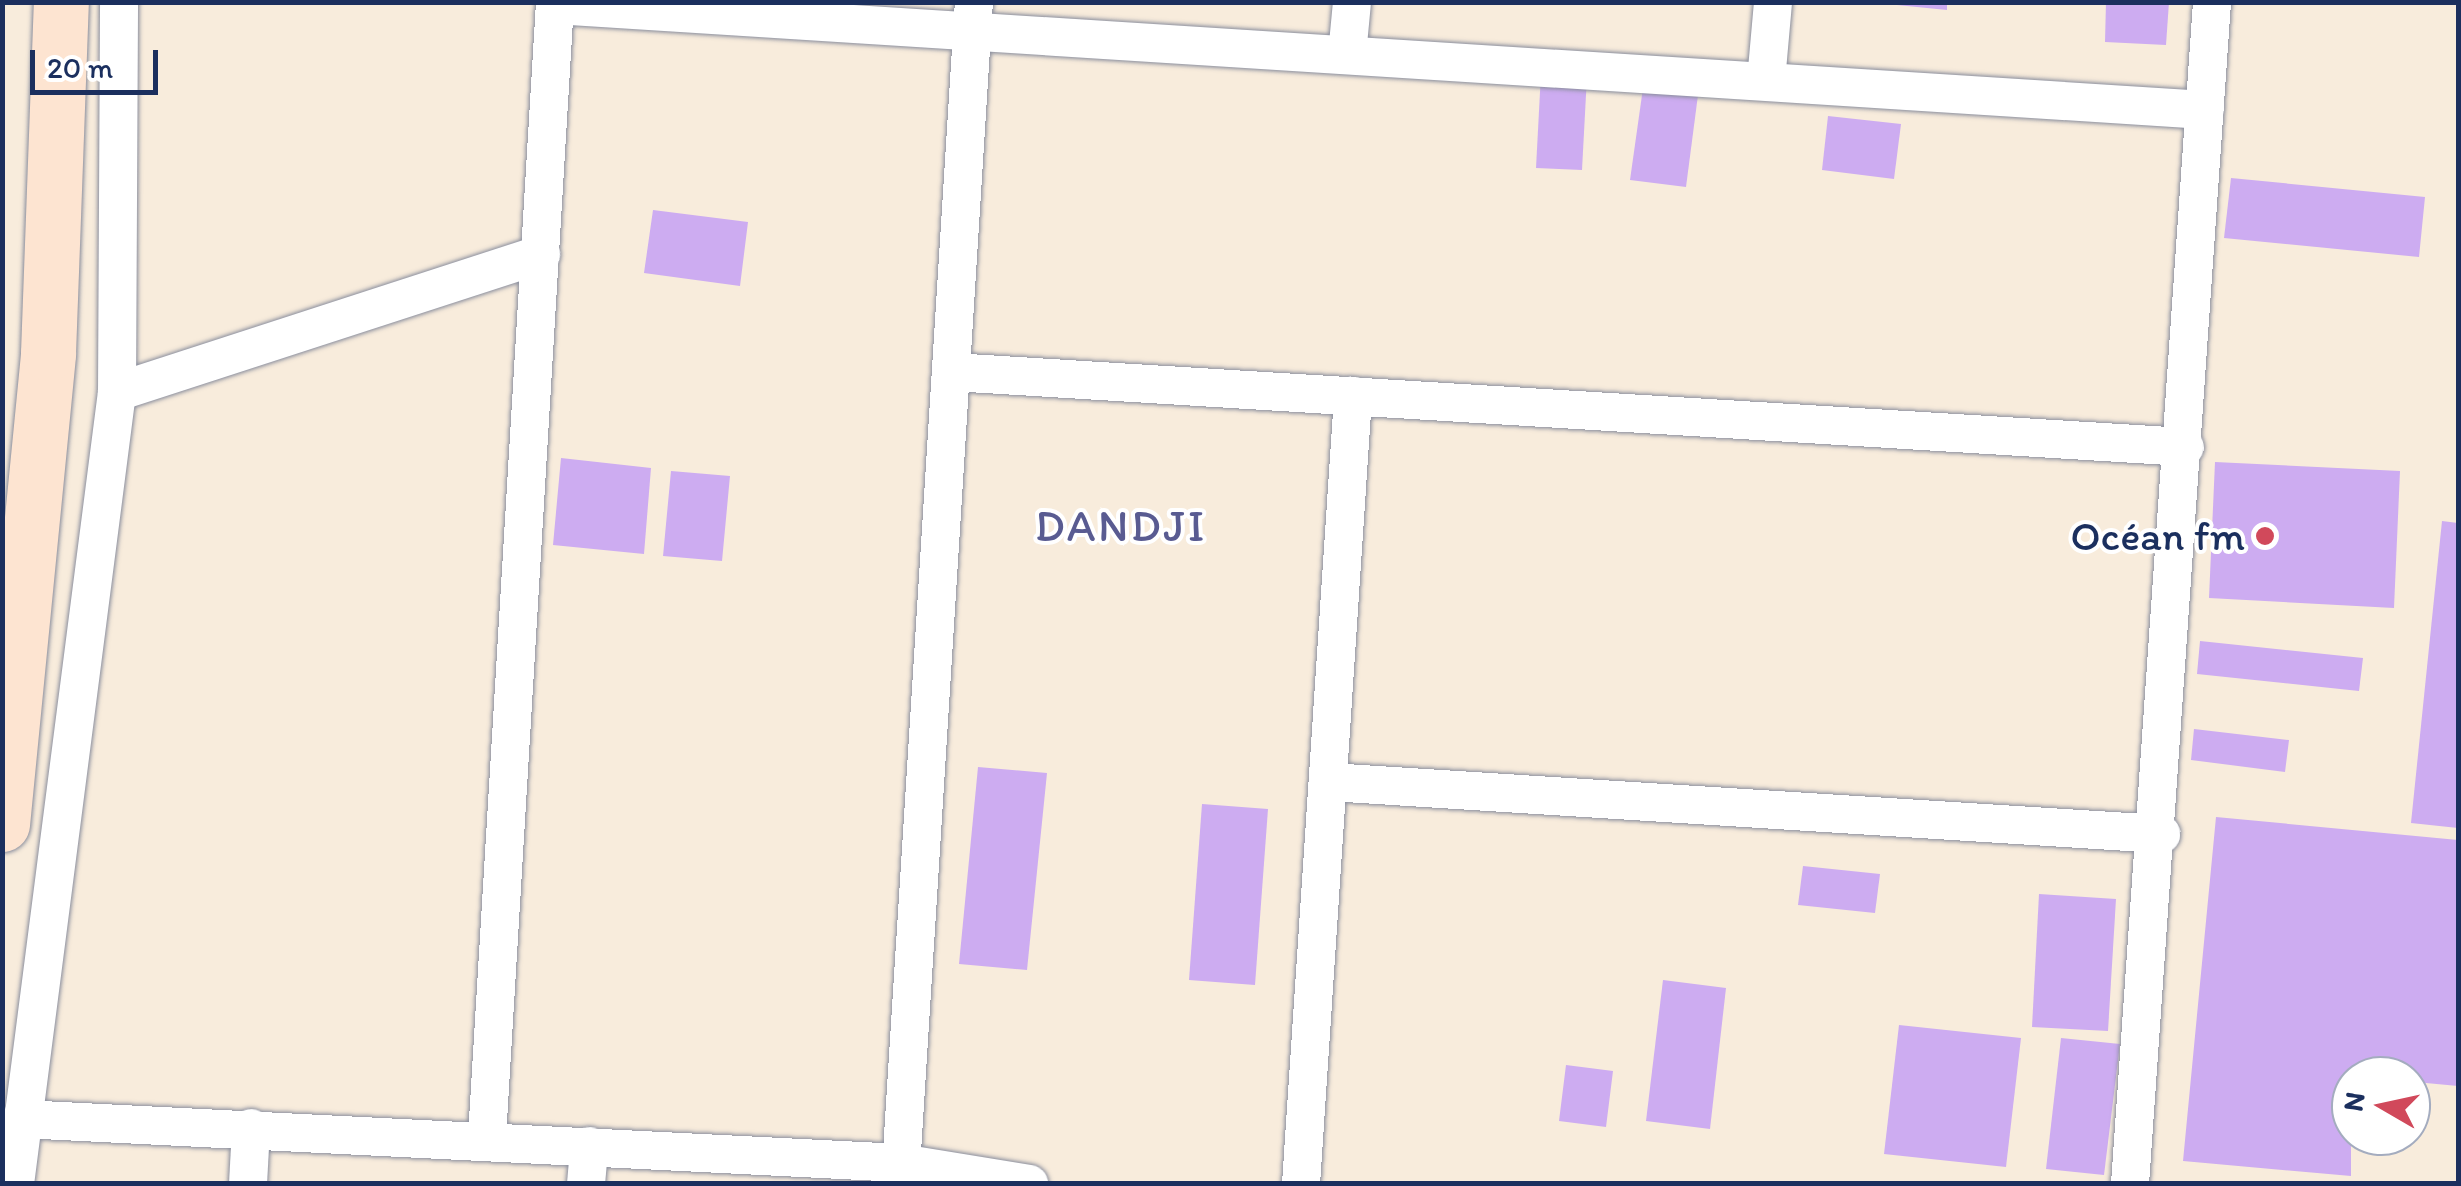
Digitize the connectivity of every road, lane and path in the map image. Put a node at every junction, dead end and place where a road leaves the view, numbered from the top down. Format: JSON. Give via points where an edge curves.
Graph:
{"nodes":[{"id":1,"x":61,"y":2,"type":"edge"},
{"id":2,"x":119,"y":2,"type":"edge"},
{"id":3,"x":1352,"y":2,"type":"edge"},
{"id":4,"x":1773,"y":2,"type":"edge"},
{"id":5,"x":2212,"y":2,"type":"edge"},
{"id":6,"x":555,"y":4,"type":"edge"},
{"id":7,"x":971,"y":17,"type":"edge"},
{"id":8,"x":1346,"y":55,"type":"junction"},
{"id":9,"x":1766,"y":82,"type":"junction"},
{"id":10,"x":2205,"y":110,"type":"junction"},
{"id":11,"x":541,"y":254,"type":"junction"},
{"id":12,"x":952,"y":372,"type":"junction"},
{"id":13,"x":117,"y":392,"type":"junction"},
{"id":14,"x":1354,"y":396,"type":"junction"},
{"id":15,"x":2185,"y":447,"type":"junction"},
{"id":16,"x":1328,"y":782,"type":"junction"},
{"id":17,"x":2,"y":824,"type":"edge"},
{"id":18,"x":2160,"y":834,"type":"junction"},
{"id":19,"x":21,"y":1119,"type":"junction"},
{"id":20,"x":251,"y":1128,"type":"junction"},
{"id":21,"x":487,"y":1137,"type":"junction"},
{"id":22,"x":589,"y":1146,"type":"junction"},
{"id":23,"x":900,"y":1173,"type":"edge"},
{"id":24,"x":16,"y":1184,"type":"edge"},
{"id":25,"x":248,"y":1184,"type":"edge"},
{"id":26,"x":586,"y":1184,"type":"edge"},
{"id":27,"x":1029,"y":1184,"type":"edge"},
{"id":28,"x":1301,"y":1184,"type":"edge"},
{"id":29,"x":2130,"y":1184,"type":"edge"}],
"edges":[{"from":1,"to":17,"type":"street","via":[[48,353]]},
{"from":2,"to":13,"type":"street"},
{"from":3,"to":8,"type":"street"},
{"from":4,"to":9,"type":"street"},
{"from":5,"to":10,"type":"street"},
{"from":6,"to":7,"type":"street"},
{"from":6,"to":11,"type":"street"},
{"from":7,"to":8,"type":"street"},
{"from":7,"to":12,"type":"street"},
{"from":8,"to":9,"type":"street"},
{"from":9,"to":10,"type":"street"},
{"from":10,"to":15,"type":"street"},
{"from":11,"to":13,"type":"street"},
{"from":11,"to":21,"type":"street"},
{"from":12,"to":14,"type":"street"},
{"from":12,"to":23,"type":"street"},
{"from":13,"to":19,"type":"street"},
{"from":14,"to":15,"type":"street"},
{"from":14,"to":16,"type":"street"},
{"from":15,"to":18,"type":"street"},
{"from":16,"to":18,"type":"street"},
{"from":16,"to":28,"type":"street"},
{"from":18,"to":29,"type":"street"},
{"from":19,"to":20,"type":"street"},
{"from":19,"to":24,"type":"street"},
{"from":20,"to":21,"type":"street"},
{"from":20,"to":25,"type":"street"},
{"from":21,"to":22,"type":"street"},
{"from":22,"to":23,"type":"street"},
{"from":22,"to":26,"type":"street"},
{"from":23,"to":27,"type":"street"}]}
